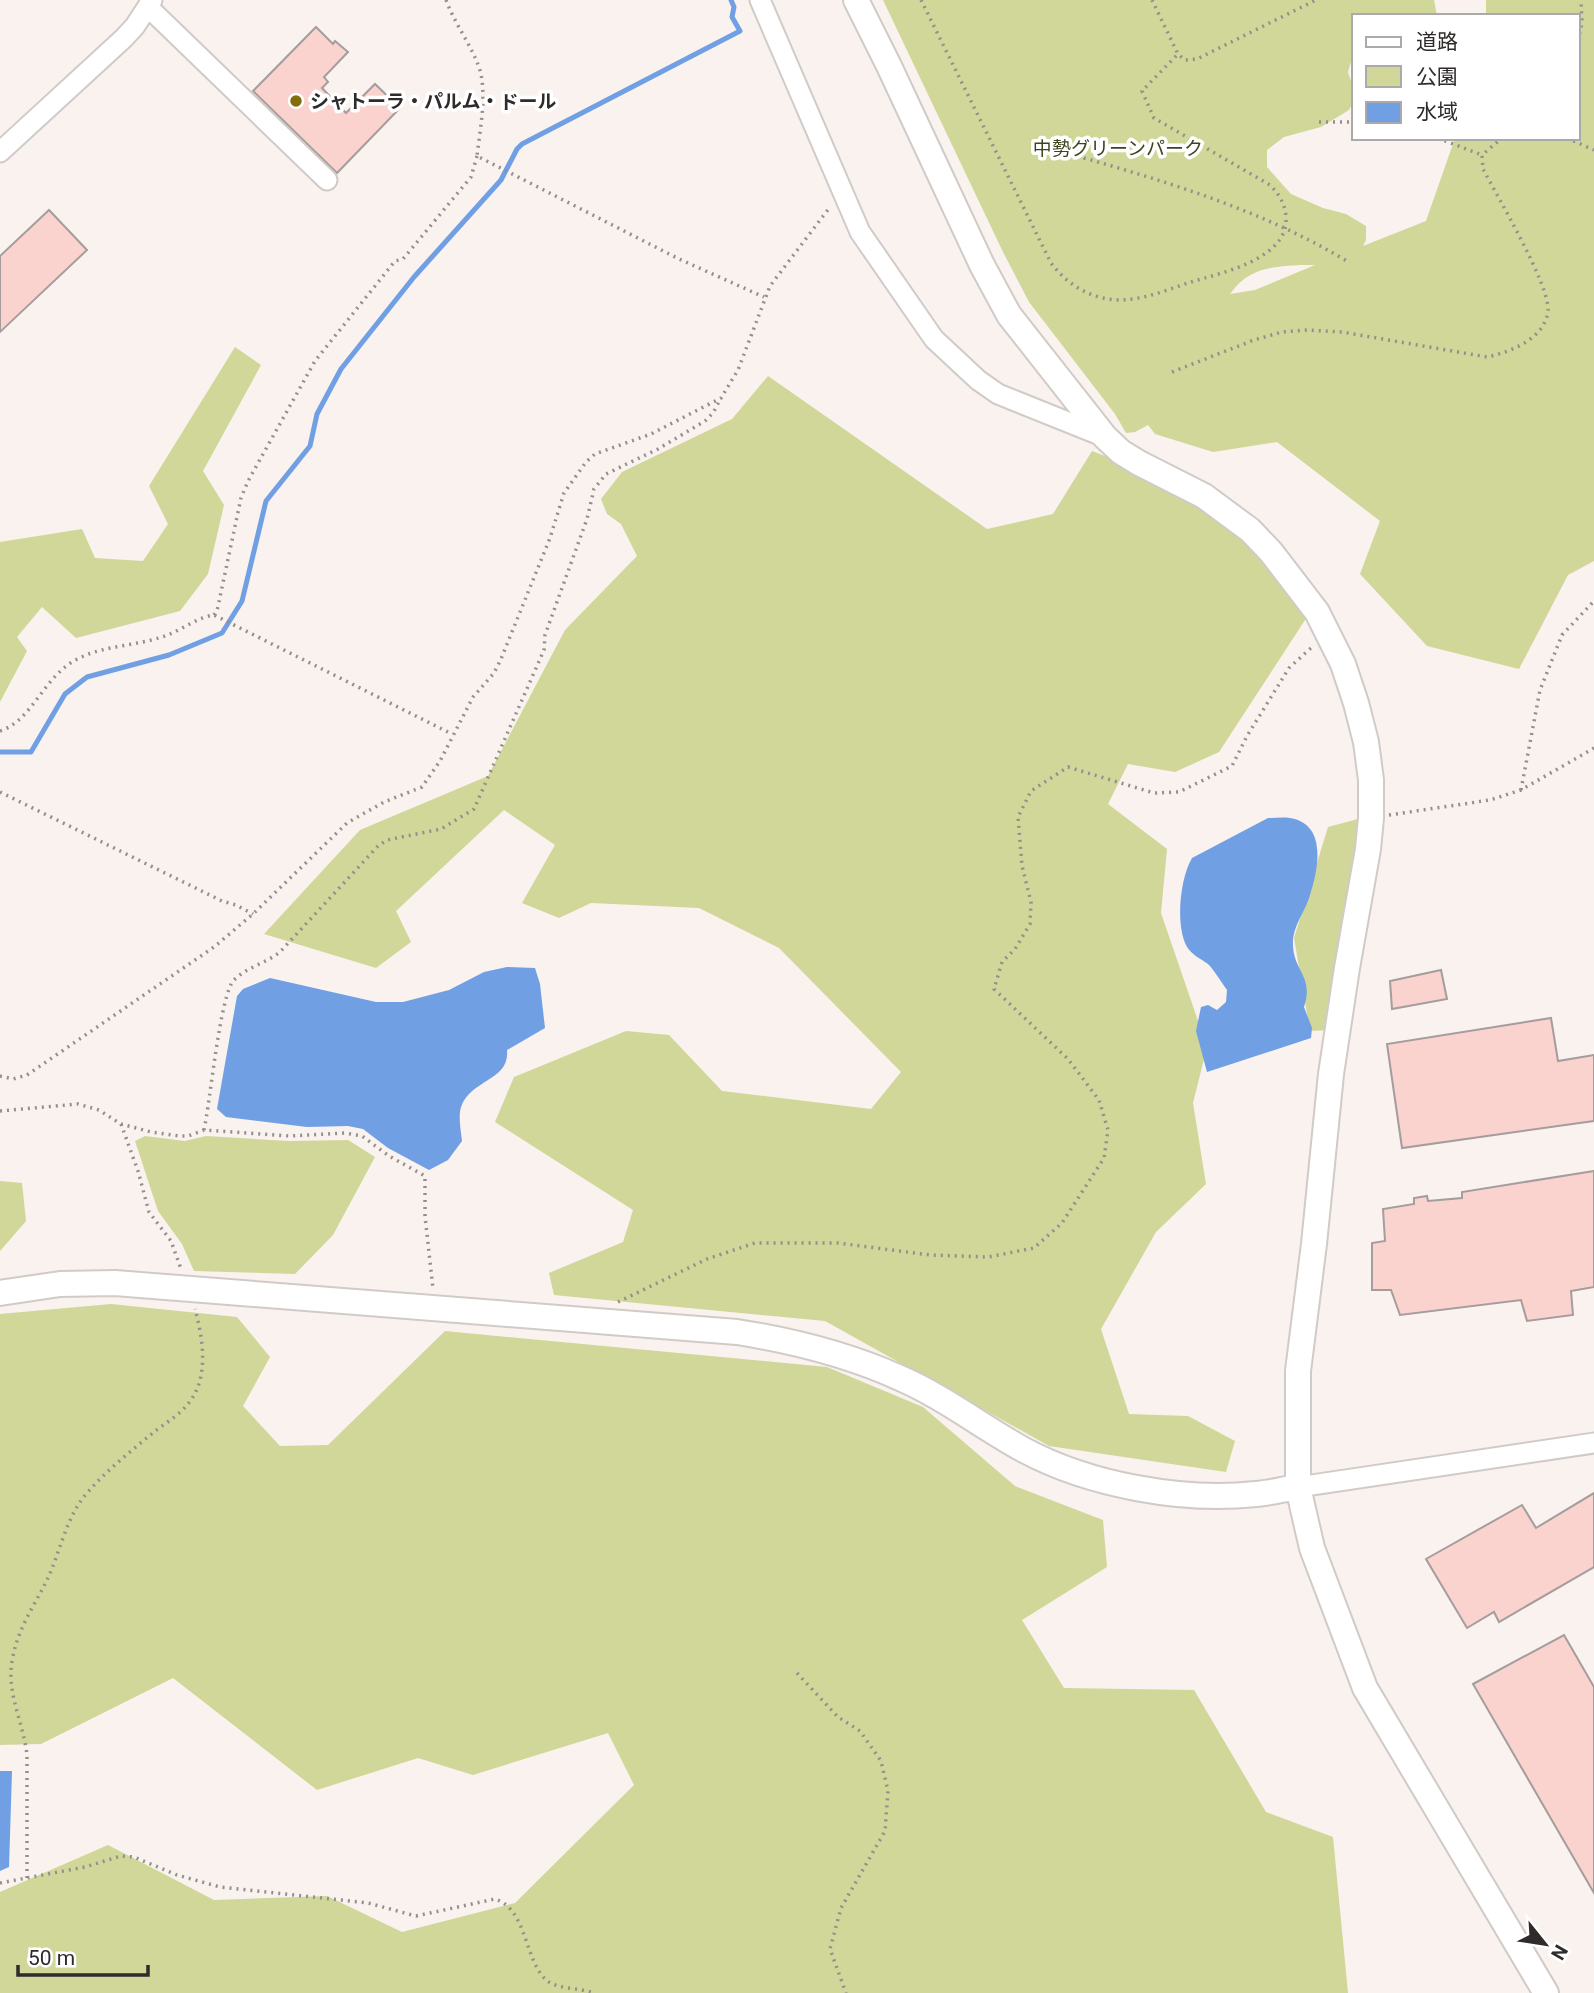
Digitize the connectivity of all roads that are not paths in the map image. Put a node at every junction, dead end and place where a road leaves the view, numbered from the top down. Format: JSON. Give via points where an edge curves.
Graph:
{"nodes":[{"id":1,"x":760,"y":0,"type":"edge"},
{"id":2,"x":856,"y":0,"type":"edge"},
{"id":3,"x":150,"y":4,"type":"edge"},
{"id":4,"x":0,"y":152,"type":"edge"},
{"id":5,"x":327,"y":180,"type":"dead end"},
{"id":6,"x":1105,"y":437,"type":"junction"},
{"id":7,"x":0,"y":1293,"type":"edge"},
{"id":8,"x":1594,"y":1443,"type":"edge"},
{"id":9,"x":1298,"y":1487,"type":"junction"},
{"id":10,"x":1546,"y":1993,"type":"edge"}],
"edges":[{"from":1,"to":6,"type":"street","via":[[860,232],[934,339],[998,394]]},
{"from":2,"to":6,"type":"street","via":[[1009,316]]},
{"from":3,"to":4,"type":"street","via":[[124,38]]},
{"from":3,"to":5,"type":"street"},
{"from":6,"to":9,"type":"street","via":[[1139,463],[1204,496],[1250,530],[1286,570],[1317,612],[1343,664],[1366,741],[1371,818],[1331,1074],[1298,1371]]},
{"from":7,"to":9,"type":"street","via":[[61,1284],[115,1283],[737,1332],[843,1355],[902,1378],[1025,1451],[1122,1485],[1208,1495]]},
{"from":8,"to":9,"type":"street"},
{"from":9,"to":10,"type":"street","via":[[1312,1548],[1365,1688]]}]}
